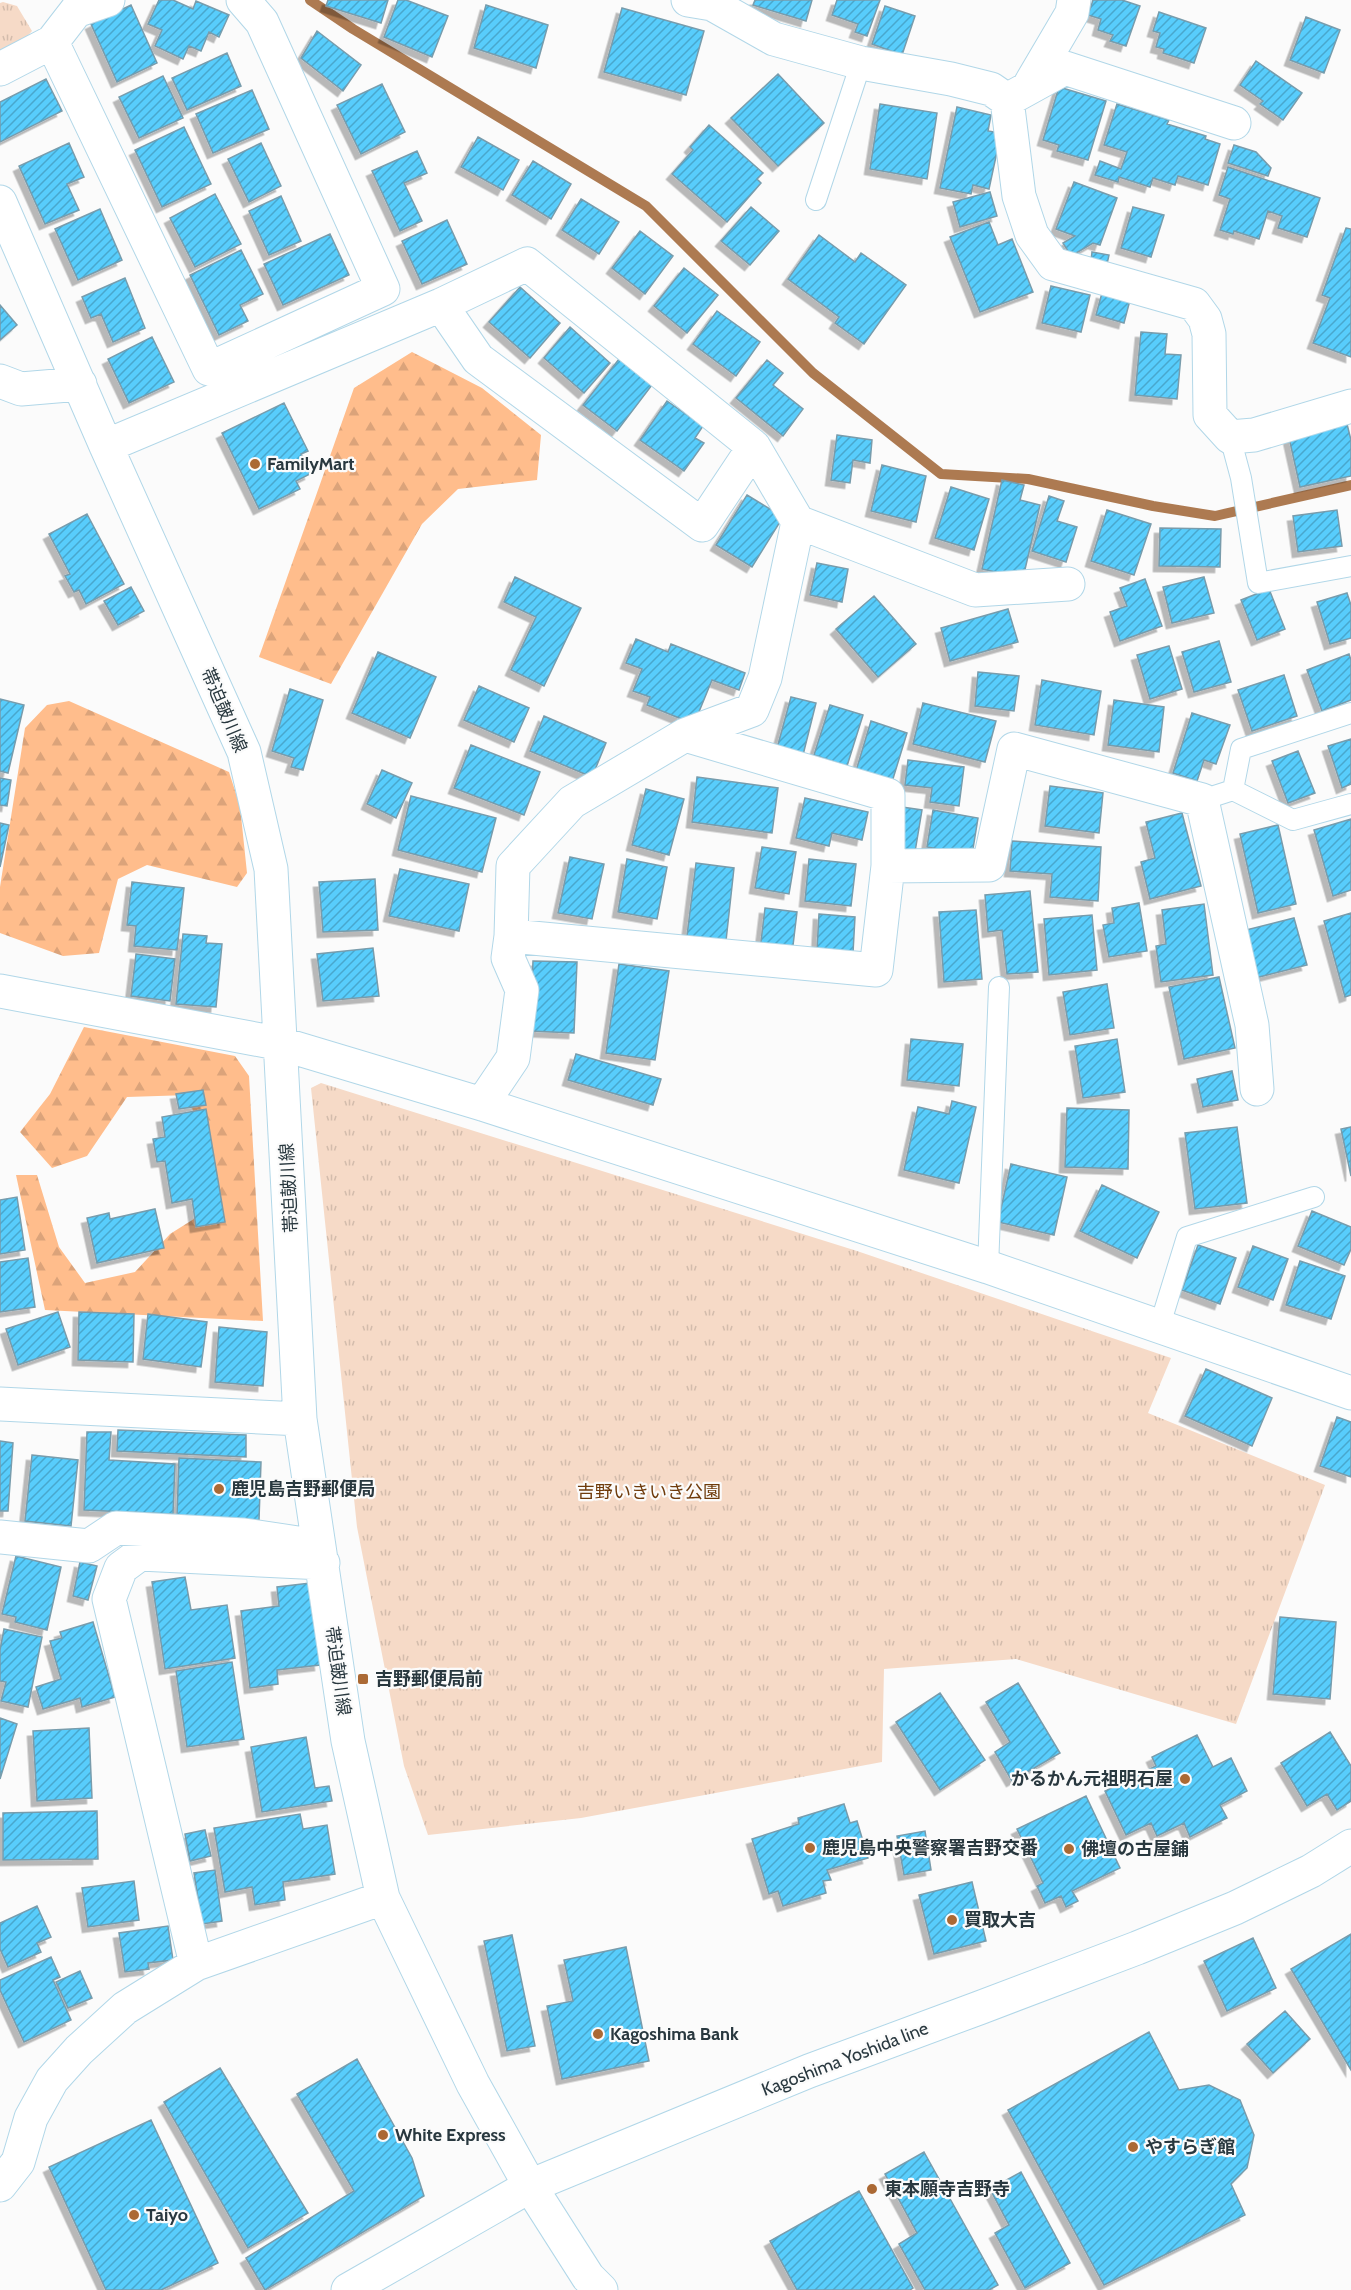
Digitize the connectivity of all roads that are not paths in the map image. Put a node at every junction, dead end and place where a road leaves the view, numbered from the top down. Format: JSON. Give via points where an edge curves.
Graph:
{"nodes":[{"id":1,"x":108,"y":0,"type":"edge"},
{"id":2,"x":243,"y":0,"type":"edge"},
{"id":3,"x":688,"y":0,"type":"edge"},
{"id":4,"x":1074,"y":0,"type":"edge"},
{"id":5,"x":52,"y":42,"type":"junction"},
{"id":6,"x":861,"y":63,"type":"junction"},
{"id":7,"x":0,"y":69,"type":"edge"},
{"id":8,"x":1017,"y":94,"type":"junction"},
{"id":9,"x":1234,"y":123,"type":"dead end"},
{"id":10,"x":816,"y":200,"type":"dead end"},
{"id":11,"x":0,"y":202,"type":"edge"},
{"id":12,"x":441,"y":305,"type":"junction"},
{"id":13,"x":0,"y":381,"type":"edge"},
{"id":14,"x":80,"y":384,"type":"junction"},
{"id":15,"x":1351,"y":406,"type":"edge"},
{"id":16,"x":1230,"y":437,"type":"junction"},
{"id":17,"x":106,"y":446,"type":"junction"},
{"id":18,"x":754,"y":447,"type":"junction"},
{"id":19,"x":798,"y":522,"type":"junction"},
{"id":20,"x":1351,"y":566,"type":"edge"},
{"id":21,"x":1068,"y":584,"type":"dead end"},
{"id":22,"x":1351,"y":713,"type":"edge"},
{"id":23,"x":685,"y":735,"type":"junction"},
{"id":24,"x":1233,"y":790,"type":"junction"},
{"id":25,"x":1202,"y":800,"type":"junction"},
{"id":26,"x":1351,"y":804,"type":"edge"},
{"id":27,"x":888,"y":866,"type":"junction"},
{"id":28,"x":511,"y":936,"type":"junction"},
{"id":29,"x":999,"y":987,"type":"dead end"},
{"id":30,"x":0,"y":991,"type":"edge"},
{"id":31,"x":282,"y":1044,"type":"junction"},
{"id":32,"x":1257,"y":1089,"type":"dead end"},
{"id":33,"x":482,"y":1104,"type":"junction"},
{"id":34,"x":1314,"y":1197,"type":"dead end"},
{"id":35,"x":988,"y":1267,"type":"junction"},
{"id":36,"x":1159,"y":1328,"type":"junction"},
{"id":37,"x":1351,"y":1393,"type":"edge"},
{"id":38,"x":0,"y":1404,"type":"edge"},
{"id":39,"x":300,"y":1419,"type":"junction"},
{"id":40,"x":0,"y":1537,"type":"edge"},
{"id":41,"x":322,"y":1555,"type":"junction"},
{"id":42,"x":1351,"y":1846,"type":"edge"},
{"id":43,"x":383,"y":1898,"type":"junction"},
{"id":44,"x":196,"y":1964,"type":"junction"},
{"id":45,"x":0,"y":2185,"type":"edge"},
{"id":46,"x":530,"y":2186,"type":"junction"},
{"id":47,"x":348,"y":2290,"type":"edge"},
{"id":48,"x":601,"y":2290,"type":"edge"}],
"edges":[{"from":1,"to":5,"type":"street","via":[[76,11]]},
{"from":2,"to":5,"type":"street","via":[[262,22],[383,289],[209,369]]},
{"from":3,"to":6,"type":"street","via":[[712,4],[774,39]]},
{"from":4,"to":8,"type":"street","via":[[1072,13]]},
{"from":5,"to":7,"type":"street"},
{"from":6,"to":8,"type":"street"},
{"from":6,"to":10,"type":"lane"},
{"from":8,"to":9,"type":"street","via":[[1065,68]]},
{"from":8,"to":16,"type":"street","via":[[1019,196],[1032,236],[1053,264],[1194,304],[1209,334],[1210,415]]},
{"from":11,"to":14,"type":"street","name":"帯迫皷川線"},
{"from":12,"to":17,"type":"street"},
{"from":12,"to":18,"type":"street","via":[[526,264]]},
{"from":12,"to":18,"type":"street","via":[[478,359],[702,525]]},
{"from":13,"to":14,"type":"street","via":[[21,389]]},
{"from":14,"to":17,"type":"street","name":"帯迫皷川線"},
{"from":15,"to":16,"type":"street","via":[[1254,435]]},
{"from":16,"to":20,"type":"lane","via":[[1241,478],[1258,583]]},
{"from":17,"to":31,"type":"street","name":"帯迫皷川線","via":[[244,752],[271,869]]},
{"from":18,"to":19,"type":"street"},
{"from":19,"to":21,"type":"street","via":[[975,590]]},
{"from":19,"to":23,"type":"street","via":[[765,678],[752,710]]},
{"from":22,"to":24,"type":"lane","via":[[1240,748]]},
{"from":23,"to":27,"type":"street","via":[[888,795]]},
{"from":23,"to":28,"type":"street","via":[[572,801],[513,866]]},
{"from":24,"to":25,"type":"lane"},
{"from":24,"to":26,"type":"lane","via":[[1293,820]]},
{"from":25,"to":27,"type":"street","via":[[1014,749],[989,865]]},
{"from":25,"to":32,"type":"street","via":[[1252,1025]]},
{"from":27,"to":28,"type":"street","via":[[876,970]]},
{"from":28,"to":33,"type":"street","via":[[508,957],[522,990],[513,1058]]},
{"from":29,"to":35,"type":"lane"},
{"from":30,"to":31,"type":"street"},
{"from":31,"to":33,"type":"street"},
{"from":31,"to":39,"type":"street","name":"帯迫皷川線"},
{"from":33,"to":35,"type":"street"},
{"from":34,"to":36,"type":"lane","via":[[1187,1237]]},
{"from":35,"to":36,"type":"street"},
{"from":36,"to":37,"type":"street"},
{"from":38,"to":39,"type":"street"},
{"from":39,"to":41,"type":"street","name":"帯迫皷川線"},
{"from":40,"to":41,"type":"street","via":[[88,1546],[116,1528],[244,1535]]},
{"from":41,"to":43,"type":"street","name":"帯迫皷川線","via":[[348,1741]]},
{"from":41,"to":44,"type":"street","via":[[140,1554],[121,1568],[109,1599]]},
{"from":42,"to":46,"type":"street","name":"Kagoshima Yoshida line","via":[[1311,1871],[1213,1917],[809,2071]]},
{"from":43,"to":44,"type":"street"},
{"from":43,"to":46,"type":"street","name":"帯迫皷川線","via":[[473,2084]]},
{"from":44,"to":45,"type":"street","via":[[125,2008],[52,2080],[31,2118],[18,2162]]},
{"from":46,"to":47,"type":"street","name":"Kagoshima Yoshida line"},
{"from":46,"to":48,"type":"street","name":"帯迫皷川線","via":[[588,2277]]}]}
